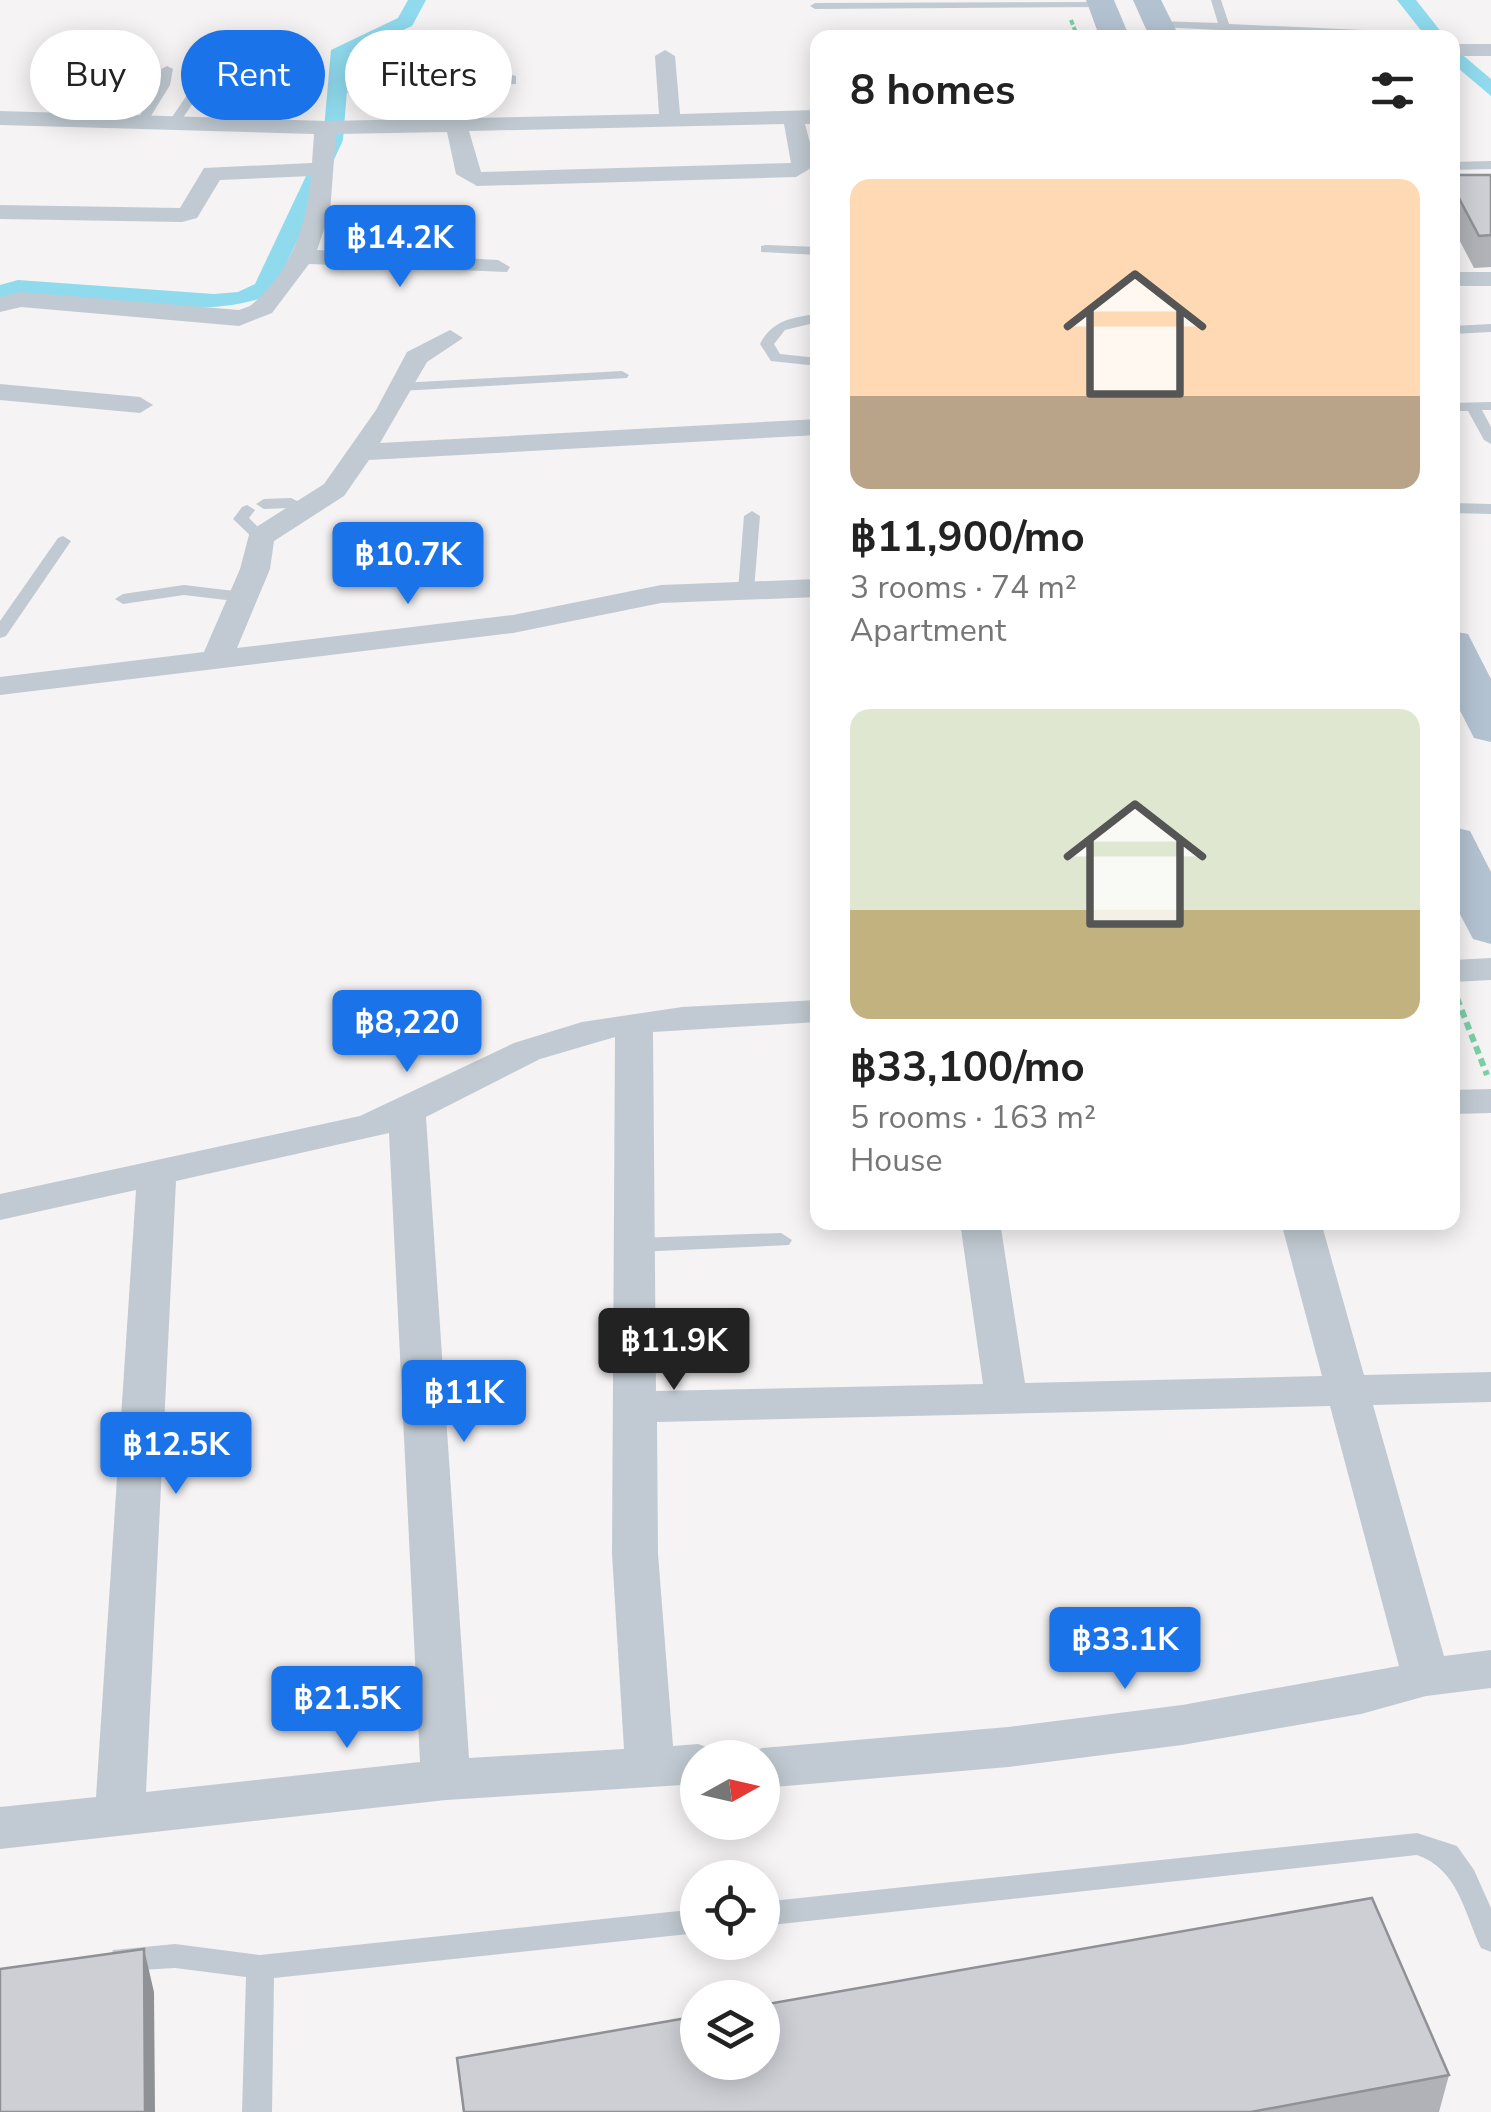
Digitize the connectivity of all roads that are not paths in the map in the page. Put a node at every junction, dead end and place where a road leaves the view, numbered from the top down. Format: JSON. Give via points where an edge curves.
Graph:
{"nodes":[{"id":1,"x":1216,"y":0,"type":"edge"},
{"id":2,"x":1101,"y":2,"type":"edge"},
{"id":3,"x":815,"y":6,"type":"dead end"},
{"id":4,"x":1156,"y":21,"type":"edge"},
{"id":5,"x":1225,"y":28,"type":"junction"},
{"id":6,"x":1112,"y":30,"type":"edge"},
{"id":7,"x":1277,"y":30,"type":"edge"},
{"id":8,"x":1460,"y":50,"type":"edge"},
{"id":9,"x":1491,"y":50,"type":"edge"},
{"id":10,"x":666,"y":56,"type":"dead end"},
{"id":11,"x":167,"y":69,"type":"dead end"},
{"id":12,"x":512,"y":109,"type":"edge"},
{"id":13,"x":181,"y":112,"type":"edge"},
{"id":14,"x":0,"y":118,"type":"edge"},
{"id":15,"x":793,"y":118,"type":"junction"},
{"id":16,"x":810,"y":118,"type":"edge"},
{"id":17,"x":670,"y":121,"type":"junction"},
{"id":18,"x":142,"y":122,"type":"junction"},
{"id":19,"x":174,"y":123,"type":"junction"},
{"id":20,"x":514,"y":124,"type":"junction"},
{"id":21,"x":457,"y":125,"type":"junction"},
{"id":22,"x":332,"y":128,"type":"junction"},
{"id":23,"x":1491,"y":165,"type":"edge"},
{"id":24,"x":1460,"y":166,"type":"edge"},
{"id":25,"x":322,"y":169,"type":"junction"},
{"id":26,"x":0,"y":212,"type":"edge"},
{"id":27,"x":766,"y":249,"type":"dead end"},
{"id":28,"x":810,"y":251,"type":"edge"},
{"id":29,"x":305,"y":257,"type":"junction"},
{"id":30,"x":498,"y":267,"type":"dead end"},
{"id":31,"x":1460,"y":279,"type":"edge"},
{"id":32,"x":1491,"y":279,"type":"edge"},
{"id":33,"x":0,"y":305,"type":"edge"},
{"id":34,"x":810,"y":319,"type":"edge"},
{"id":35,"x":1491,"y":328,"type":"edge"},
{"id":36,"x":1460,"y":330,"type":"edge"},
{"id":37,"x":450,"y":338,"type":"dead end"},
{"id":38,"x":810,"y":361,"type":"edge"},
{"id":39,"x":622,"y":376,"type":"dead end"},
{"id":40,"x":400,"y":388,"type":"junction"},
{"id":41,"x":0,"y":392,"type":"edge"},
{"id":42,"x":140,"y":405,"type":"dead end"},
{"id":43,"x":1473,"y":406,"type":"junction"},
{"id":44,"x":1491,"y":406,"type":"edge"},
{"id":45,"x":1460,"y":407,"type":"edge"},
{"id":46,"x":810,"y":427,"type":"edge"},
{"id":47,"x":1491,"y":440,"type":"edge"},
{"id":48,"x":361,"y":452,"type":"junction"},
{"id":49,"x":264,"y":504,"type":"dead end"},
{"id":50,"x":1460,"y":508,"type":"edge"},
{"id":51,"x":1491,"y":508,"type":"edge"},
{"id":52,"x":247,"y":510,"type":"dead end"},
{"id":53,"x":308,"y":510,"type":"junction"},
{"id":54,"x":752,"y":516,"type":"dead end"},
{"id":55,"x":260,"y":537,"type":"junction"},
{"id":56,"x":64,"y":541,"type":"dead end"},
{"id":57,"x":810,"y":588,"type":"edge"},
{"id":58,"x":746,"y":590,"type":"junction"},
{"id":59,"x":244,"y":596,"type":"junction"},
{"id":60,"x":123,"y":600,"type":"dead end"},
{"id":61,"x":0,"y":633,"type":"edge"},
{"id":62,"x":216,"y":661,"type":"junction"},
{"id":63,"x":1460,"y":661,"type":"edge"},
{"id":64,"x":0,"y":686,"type":"edge"},
{"id":65,"x":1491,"y":728,"type":"edge"},
{"id":66,"x":1460,"y":860,"type":"edge"},
{"id":67,"x":1491,"y":928,"type":"edge"},
{"id":68,"x":1491,"y":968,"type":"edge"},
{"id":69,"x":1460,"y":970,"type":"edge"},
{"id":70,"x":810,"y":1012,"type":"edge"},
{"id":71,"x":634,"y":1024,"type":"junction"},
{"id":72,"x":1491,"y":1101,"type":"edge"},
{"id":73,"x":1460,"y":1102,"type":"edge"},
{"id":74,"x":407,"y":1114,"type":"junction"},
{"id":75,"x":157,"y":1174,"type":"junction"},
{"id":76,"x":0,"y":1207,"type":"edge"},
{"id":77,"x":981,"y":1230,"type":"edge"},
{"id":78,"x":1303,"y":1230,"type":"edge"},
{"id":79,"x":781,"y":1240,"type":"dead end"},
{"id":80,"x":636,"y":1245,"type":"junction"},
{"id":81,"x":1491,"y":1387,"type":"edge"},
{"id":82,"x":1346,"y":1390,"type":"junction"},
{"id":83,"x":1006,"y":1396,"type":"junction"},
{"id":84,"x":638,"y":1407,"type":"junction"},
{"id":85,"x":1491,"y":1669,"type":"edge"},
{"id":86,"x":1426,"y":1676,"type":"junction"},
{"id":87,"x":674,"y":1764,"type":"edge"},
{"id":88,"x":780,"y":1766,"type":"edge"},
{"id":89,"x":446,"y":1780,"type":"junction"},
{"id":90,"x":120,"y":1816,"type":"junction"},
{"id":91,"x":0,"y":1828,"type":"edge"},
{"id":92,"x":780,"y":1912,"type":"edge"},
{"id":93,"x":680,"y":1923,"type":"edge"},
{"id":94,"x":1491,"y":1940,"type":"edge"},
{"id":95,"x":102,"y":1960,"type":"edge"},
{"id":96,"x":260,"y":1967,"type":"junction"},
{"id":97,"x":257,"y":2112,"type":"edge"}],
"edges":[{"from":1,"to":5,"type":"lane"},
{"from":2,"to":3,"type":"lane"},
{"from":2,"to":6,"type":"main road"},
{"from":4,"to":5,"type":"lane"},
{"from":5,"to":7,"type":"lane"},
{"from":8,"to":9,"type":"street"},
{"from":10,"to":17,"type":"street"},
{"from":11,"to":18,"type":"lane"},
{"from":12,"to":20,"type":"street"},
{"from":13,"to":19,"type":"lane"},
{"from":14,"to":18,"type":"street"},
{"from":15,"to":16,"type":"street"},
{"from":15,"to":17,"type":"street"},
{"from":15,"to":21,"type":"street","via":[[805,165],[796,170],[477,179],[467,174]]},
{"from":17,"to":20,"type":"street"},
{"from":18,"to":19,"type":"street"},
{"from":19,"to":22,"type":"street"},
{"from":20,"to":21,"type":"street"},
{"from":21,"to":22,"type":"street"},
{"from":22,"to":25,"type":"street"},
{"from":23,"to":24,"type":"lane"},
{"from":25,"to":26,"type":"street","via":[[212,173],[182,215]]},
{"from":25,"to":29,"type":"street","via":[[319,226]]},
{"from":27,"to":28,"type":"lane"},
{"from":29,"to":30,"type":"street"},
{"from":29,"to":33,"type":"street","via":[[269,303],[250,316],[32,300]]},
{"from":31,"to":32,"type":"street"},
{"from":34,"to":38,"type":"lane","via":[[784,324],[768,344],[776,358]]},
{"from":35,"to":36,"type":"lane"},
{"from":37,"to":40,"type":"street","via":[[423,350]]},
{"from":39,"to":40,"type":"lane"},
{"from":40,"to":48,"type":"street"},
{"from":41,"to":42,"type":"street"},
{"from":43,"to":44,"type":"lane"},
{"from":43,"to":45,"type":"lane"},
{"from":43,"to":47,"type":"lane"},
{"from":46,"to":48,"type":"street"},
{"from":48,"to":53,"type":"street","via":[[334,490]]},
{"from":49,"to":53,"type":"lane"},
{"from":50,"to":51,"type":"lane"},
{"from":52,"to":55,"type":"lane","via":[[241,519]]},
{"from":53,"to":55,"type":"street"},
{"from":54,"to":58,"type":"lane"},
{"from":55,"to":59,"type":"street"},
{"from":56,"to":61,"type":"lane"},
{"from":57,"to":58,"type":"street"},
{"from":58,"to":62,"type":"street","via":[[661,594],[513,624]]},
{"from":59,"to":60,"type":"lane","via":[[184,590]]},
{"from":59,"to":62,"type":"street"},
{"from":62,"to":64,"type":"street"},
{"from":63,"to":65,"type":"main road"},
{"from":66,"to":67,"type":"main road"},
{"from":68,"to":69,"type":"street"},
{"from":70,"to":71,"type":"street"},
{"from":71,"to":74,"type":"street","via":[[553,1041]]},
{"from":71,"to":80,"type":"street"},
{"from":72,"to":73,"type":"street"},
{"from":74,"to":75,"type":"street"},
{"from":74,"to":89,"type":"street"},
{"from":75,"to":76,"type":"street"},
{"from":75,"to":90,"type":"street"},
{"from":77,"to":83,"type":"street"},
{"from":78,"to":82,"type":"street"},
{"from":79,"to":80,"type":"lane"},
{"from":80,"to":84,"type":"street"},
{"from":81,"to":82,"type":"street"},
{"from":82,"to":83,"type":"street"},
{"from":82,"to":86,"type":"street"},
{"from":83,"to":84,"type":"street"},
{"from":84,"to":87,"type":"street","via":[[635,1554]]},
{"from":85,"to":86,"type":"street"},
{"from":86,"to":88,"type":"street","via":[[1361,1696],[1182,1725]]},
{"from":87,"to":89,"type":"street"},
{"from":89,"to":90,"type":"street"},
{"from":90,"to":91,"type":"street"},
{"from":92,"to":94,"type":"lane","via":[[1417,1844],[1446,1854]]},
{"from":93,"to":96,"type":"lane"},
{"from":95,"to":96,"type":"lane","via":[[174,1956]]},
{"from":96,"to":97,"type":"lane"}]}
